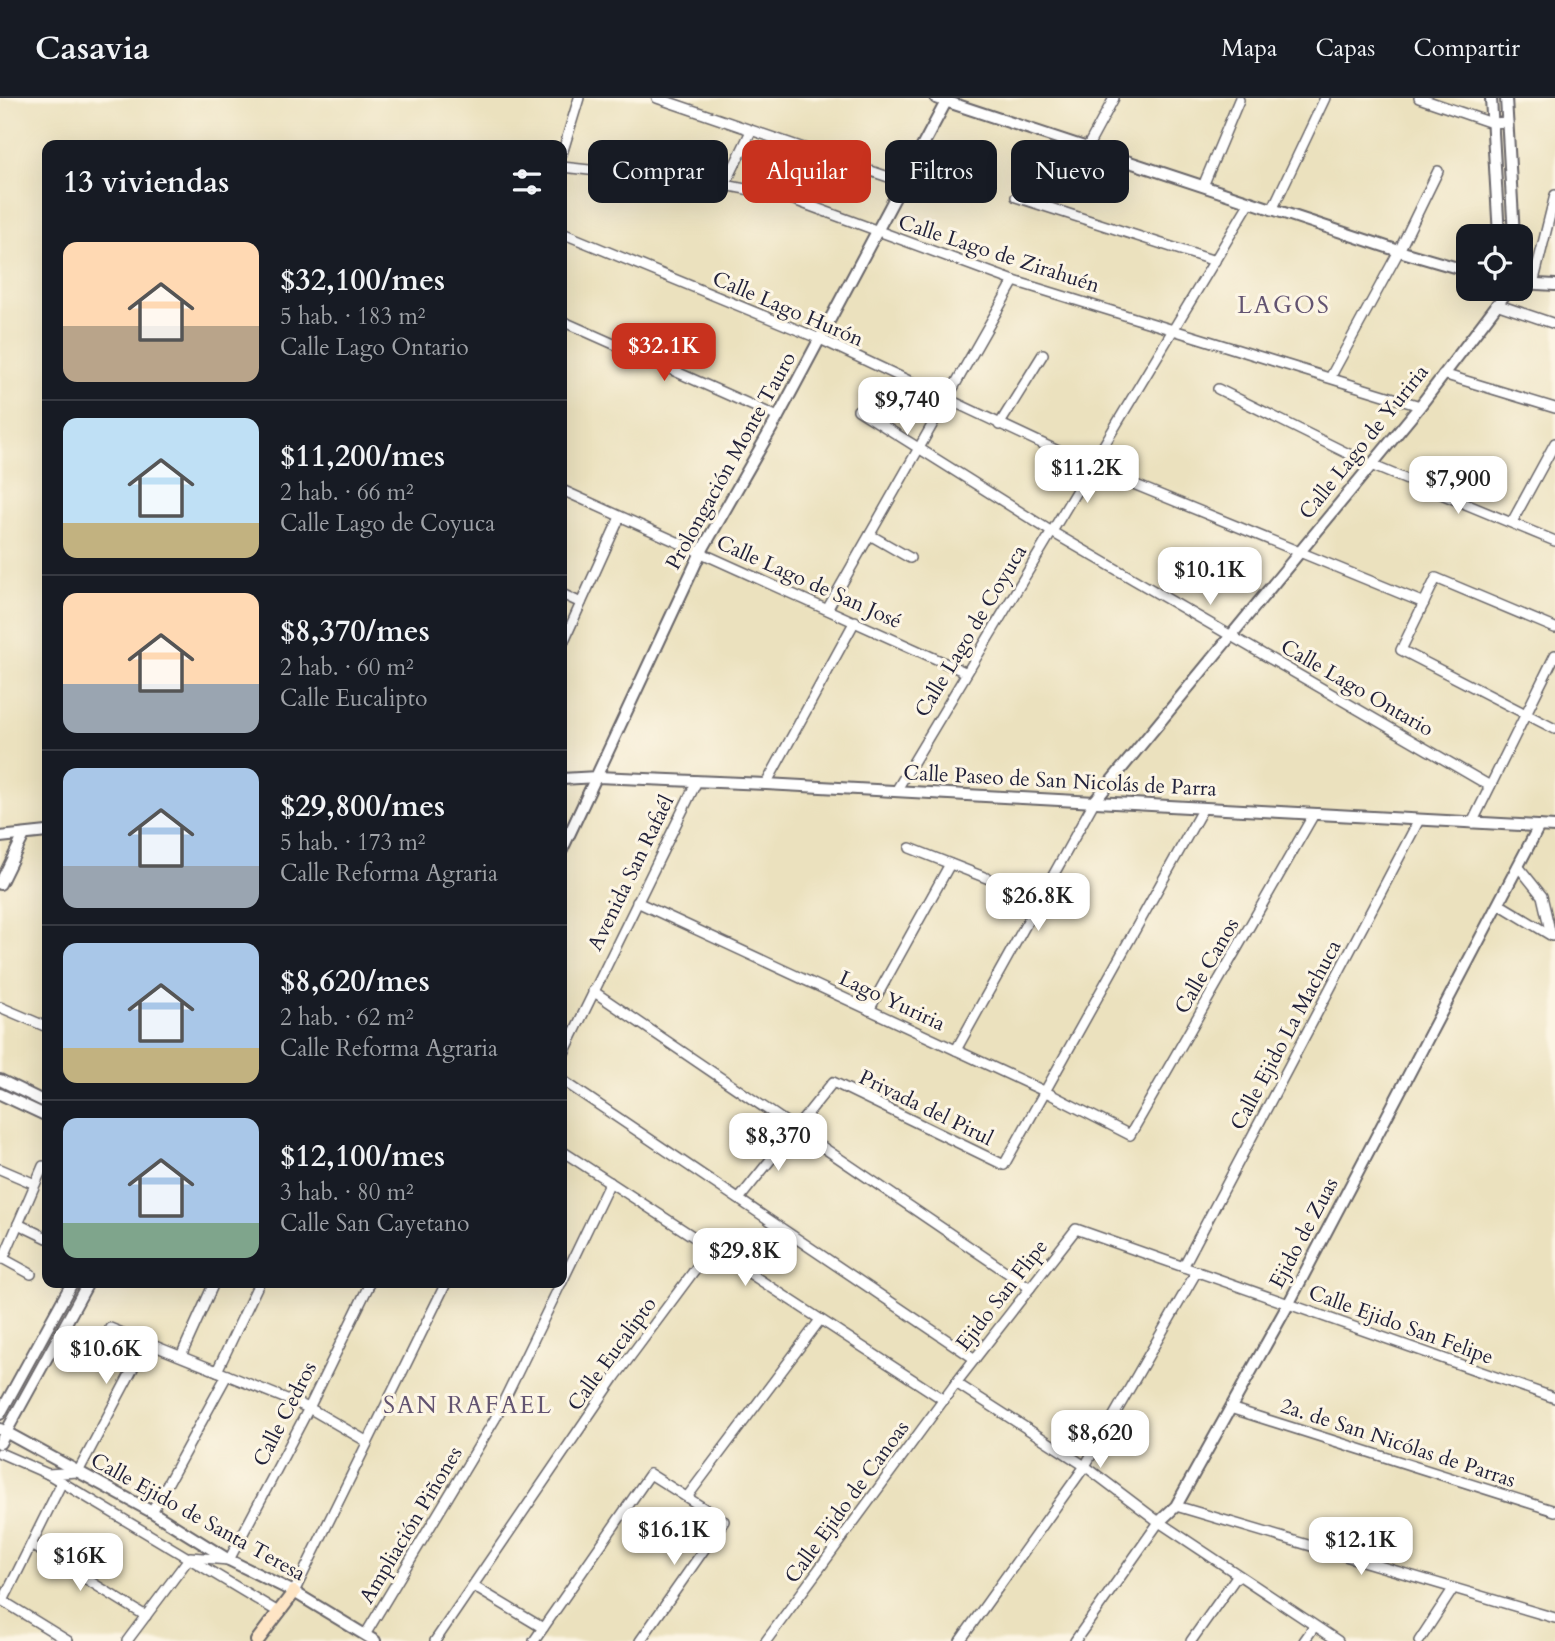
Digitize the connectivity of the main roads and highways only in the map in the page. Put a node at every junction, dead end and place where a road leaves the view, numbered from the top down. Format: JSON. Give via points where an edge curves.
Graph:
{"nodes":[{"id":1,"x":294,"y":1592,"type":"road end"},
{"id":2,"x":257,"y":1641,"type":"edge"}],
"edges":[{"from":1,"to":2,"type":"main road"}]}
